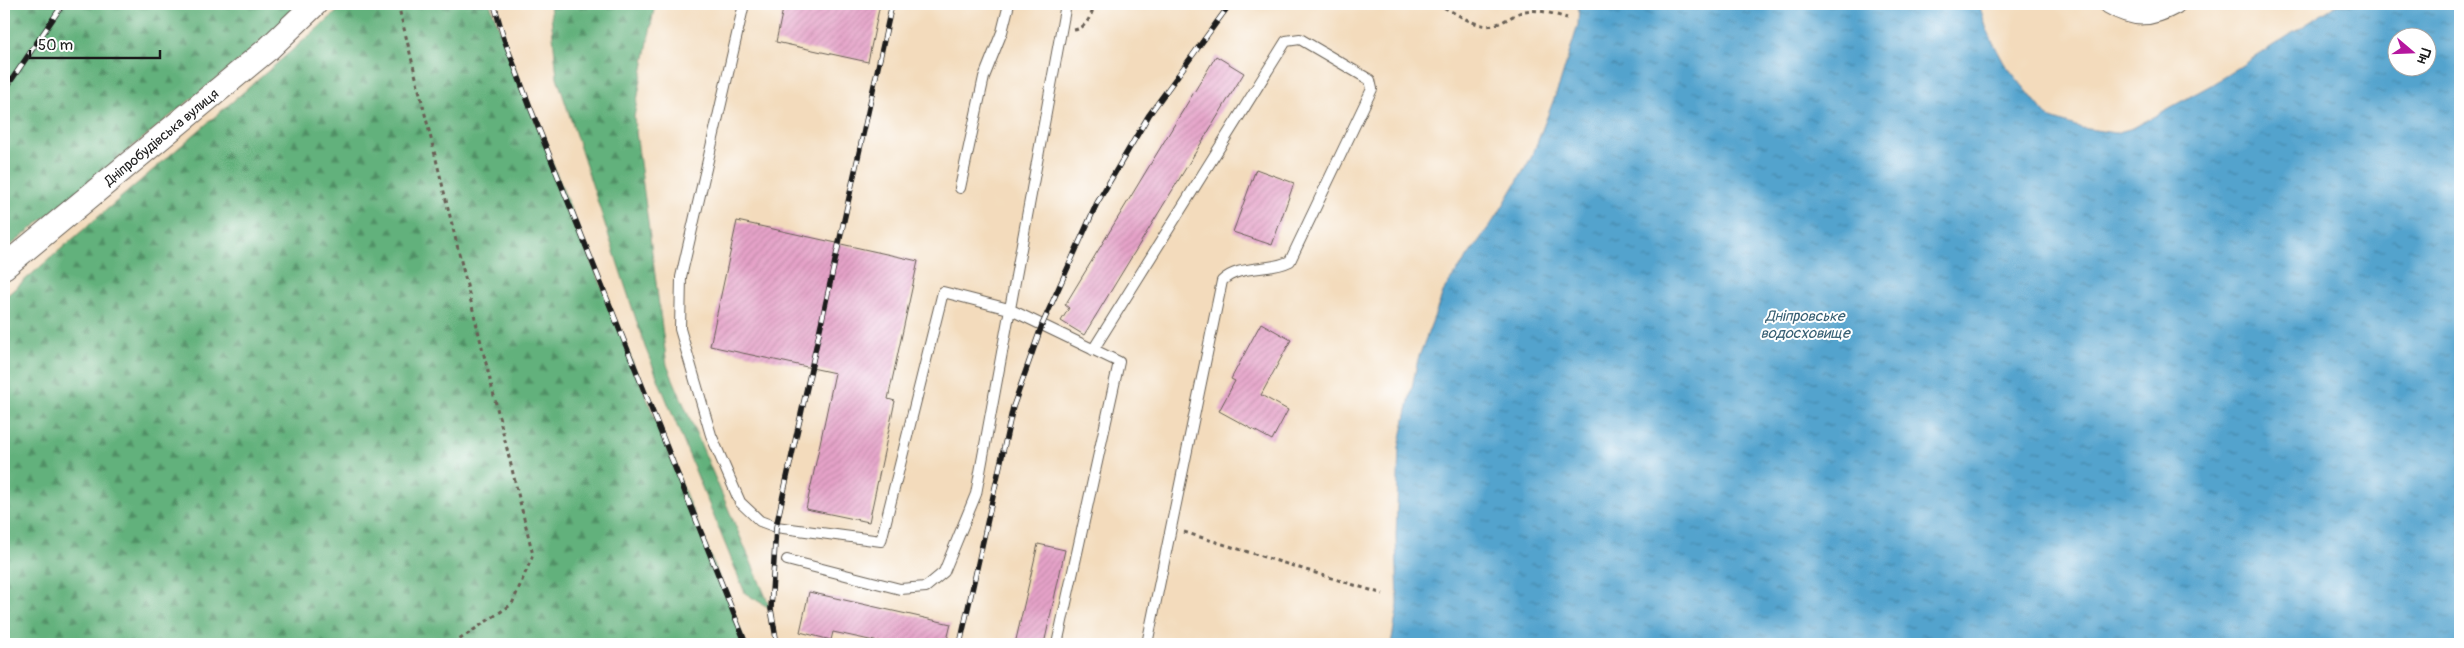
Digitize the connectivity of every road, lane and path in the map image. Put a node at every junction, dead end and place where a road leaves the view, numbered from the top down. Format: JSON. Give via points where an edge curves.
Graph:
{"nodes":[{"id":1,"x":315,"y":4,"type":"edge"},
{"id":2,"x":398,"y":4,"type":"edge"},
{"id":3,"x":744,"y":4,"type":"edge"},
{"id":4,"x":1009,"y":4,"type":"edge"},
{"id":5,"x":1066,"y":4,"type":"edge"},
{"id":6,"x":1095,"y":4,"type":"edge"},
{"id":7,"x":1436,"y":4,"type":"edge"},
{"id":8,"x":2109,"y":4,"type":"edge"},
{"id":9,"x":2176,"y":4,"type":"edge"},
{"id":10,"x":1567,"y":18,"type":"dead end"},
{"id":11,"x":1061,"y":32,"type":"junction"},
{"id":12,"x":960,"y":188,"type":"dead end"},
{"id":13,"x":4,"y":267,"type":"edge"},
{"id":14,"x":1009,"y":309,"type":"junction"},
{"id":15,"x":1093,"y":350,"type":"junction"},
{"id":16,"x":1171,"y":528,"type":"junction"},
{"id":17,"x":787,"y":560,"type":"dead end"},
{"id":18,"x":1383,"y":594,"type":"dead end"},
{"id":19,"x":453,"y":644,"type":"edge"},
{"id":20,"x":1057,"y":644,"type":"edge"},
{"id":21,"x":1147,"y":644,"type":"edge"}],
"edges":[{"from":1,"to":13,"type":"street","name":"Дніпробудівська вулиця","via":[[268,49]]},
{"from":2,"to":19,"type":"path","via":[[533,555],[512,604]]},
{"from":3,"to":14,"type":"lane","via":[[681,277],[680,329],[711,435],[740,502],[760,521],[776,526],[881,541],[943,292]]},
{"from":4,"to":12,"type":"lane","via":[[1002,32],[984,76]]},
{"from":5,"to":11,"type":"lane"},
{"from":6,"to":11,"type":"path","via":[[1089,21],[1078,30]]},
{"from":7,"to":10,"type":"path","via":[[1482,25],[1496,25],[1526,11]]},
{"from":8,"to":9,"type":"street","via":[[2129,15],[2159,13]]},
{"from":11,"to":14,"type":"lane"},
{"from":14,"to":15,"type":"lane"},
{"from":14,"to":17,"type":"lane","via":[[976,494],[944,572],[926,587],[900,589]]},
{"from":15,"to":16,"type":"lane","via":[[1286,41],[1300,39],[1370,80],[1372,89],[1290,260],[1281,265],[1228,274],[1222,281]]},
{"from":15,"to":20,"type":"lane","via":[[1118,362]]},
{"from":16,"to":18,"type":"path"},
{"from":16,"to":21,"type":"lane"}]}
